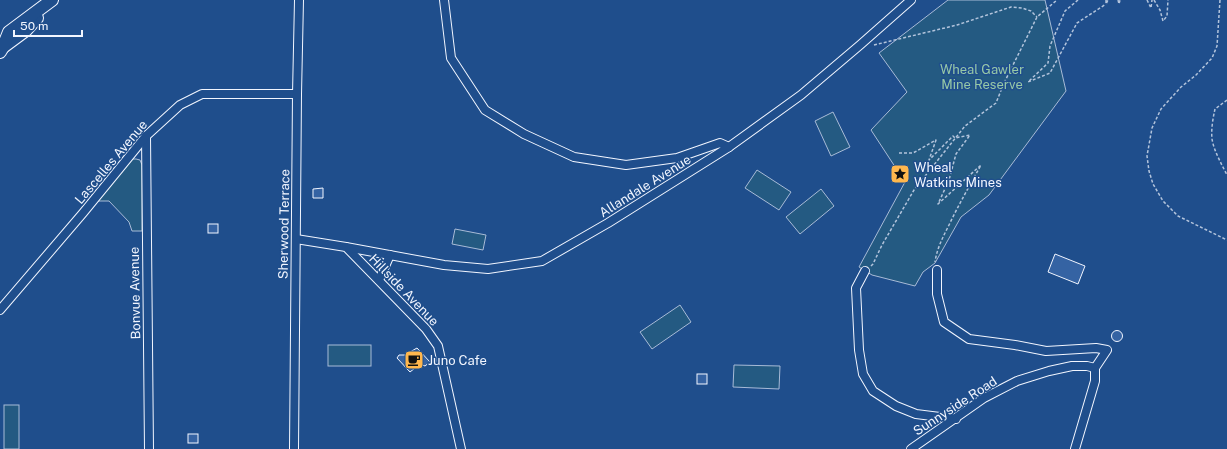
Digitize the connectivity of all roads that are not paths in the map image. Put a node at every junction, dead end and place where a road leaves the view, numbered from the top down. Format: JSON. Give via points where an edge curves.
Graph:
{"nodes":[{"id":1,"x":299,"y":0,"type":"edge"},
{"id":2,"x":444,"y":0,"type":"edge"},
{"id":3,"x":911,"y":0,"type":"edge"},
{"id":4,"x":297,"y":94,"type":"junction"},
{"id":5,"x":146,"y":136,"type":"junction"},
{"id":6,"x":729,"y":147,"type":"junction"},
{"id":7,"x":296,"y":239,"type":"junction"},
{"id":8,"x":346,"y":247,"type":"junction"},
{"id":9,"x":390,"y":255,"type":"junction"},
{"id":10,"x":937,"y":270,"type":"road end"},
{"id":11,"x":866,"y":271,"type":"road end"},
{"id":12,"x":379,"y":280,"type":"junction"},
{"id":13,"x":0,"y":310,"type":"edge"},
{"id":14,"x":1095,"y":368,"type":"junction"},
{"id":15,"x":956,"y":419,"type":"junction"},
{"id":16,"x":149,"y":449,"type":"edge"},
{"id":17,"x":294,"y":449,"type":"edge"},
{"id":18,"x":461,"y":449,"type":"edge"},
{"id":19,"x":910,"y":449,"type":"edge"},
{"id":20,"x":1075,"y":449,"type":"edge"}],
"edges":[{"from":1,"to":4,"type":"street","name":"Sherwood Terrace"},
{"from":2,"to":6,"type":"street","via":[[451,58],[485,110],[524,134],[574,157],[626,165],[677,158],[720,143]]},
{"from":3,"to":6,"type":"street","name":"Allandale Avenue","via":[[801,95]]},
{"from":4,"to":5,"type":"street","name":"Lascelles Avenue","via":[[202,94],[180,105]]},
{"from":4,"to":7,"type":"street","name":"Sherwood Terrace"},
{"from":5,"to":13,"type":"street","name":"Lascelles Avenue"},
{"from":5,"to":16,"type":"street","name":"Bonvue Avenue"},
{"from":6,"to":9,"type":"street","name":"Allandale Avenue","via":[[542,261],[488,269],[444,265]]},
{"from":7,"to":8,"type":"street"},
{"from":7,"to":17,"type":"street","name":"Sherwood Terrace"},
{"from":8,"to":9,"type":"street","name":"Allandale Avenue"},
{"from":8,"to":12,"type":"street","name":"Hillside Avenue"},
{"from":9,"to":12,"type":"street"},
{"from":10,"to":14,"type":"street","via":[[937,294],[944,322],[969,339],[1046,351],[1096,348],[1107,350]]},
{"from":11,"to":15,"type":"street","via":[[856,288],[859,350],[863,374],[872,390],[896,406],[916,414]]},
{"from":12,"to":18,"type":"street","name":"Hillside Avenue","via":[[426,329],[438,346]]},
{"from":14,"to":15,"type":"street","name":"Sunnyside Road","via":[[1072,366],[1017,381],[984,398]]},
{"from":14,"to":20,"type":"street","via":[[1095,380]]},
{"from":15,"to":19,"type":"street","name":"Sunnyside Road"}]}
